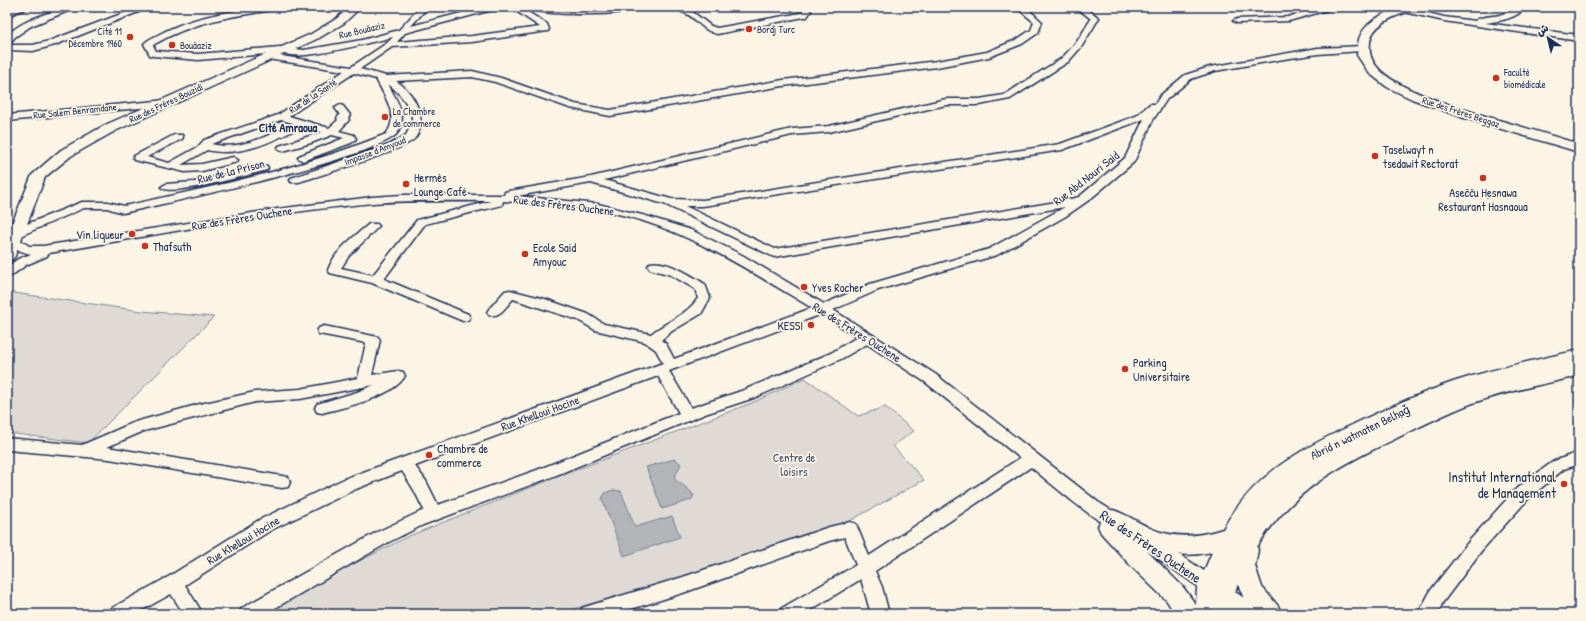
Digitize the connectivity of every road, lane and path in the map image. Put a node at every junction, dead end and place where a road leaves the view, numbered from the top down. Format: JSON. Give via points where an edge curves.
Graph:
{"nodes":[{"id":1,"x":26,"y":7,"type":"edge"},
{"id":2,"x":74,"y":7,"type":"edge"},
{"id":3,"x":147,"y":7,"type":"edge"},
{"id":4,"x":281,"y":7,"type":"edge"},
{"id":5,"x":356,"y":7,"type":"edge"},
{"id":6,"x":424,"y":7,"type":"edge"},
{"id":7,"x":493,"y":7,"type":"edge"},
{"id":8,"x":514,"y":7,"type":"edge"},
{"id":9,"x":530,"y":7,"type":"edge"},
{"id":10,"x":640,"y":7,"type":"edge"},
{"id":11,"x":651,"y":7,"type":"edge"},
{"id":12,"x":692,"y":7,"type":"edge"},
{"id":13,"x":802,"y":7,"type":"edge"},
{"id":14,"x":1020,"y":7,"type":"edge"},
{"id":15,"x":1080,"y":7,"type":"edge"},
{"id":16,"x":1328,"y":7,"type":"edge"},
{"id":17,"x":1414,"y":7,"type":"edge"},
{"id":18,"x":1522,"y":7,"type":"edge"},
{"id":19,"x":1398,"y":8,"type":"edge"},
{"id":20,"x":682,"y":9,"type":"junction"},
{"id":21,"x":7,"y":14,"type":"edge"},
{"id":22,"x":1237,"y":21,"type":"dead end"},
{"id":23,"x":1467,"y":23,"type":"junction"},
{"id":24,"x":402,"y":32,"type":"junction"},
{"id":25,"x":1579,"y":38,"type":"edge"},
{"id":26,"x":7,"y":41,"type":"edge"},
{"id":27,"x":7,"y":44,"type":"edge"},
{"id":28,"x":390,"y":45,"type":"junction"},
{"id":29,"x":1361,"y":48,"type":"junction"},
{"id":30,"x":280,"y":50,"type":"junction"},
{"id":31,"x":268,"y":56,"type":"junction"},
{"id":32,"x":353,"y":70,"type":"junction"},
{"id":33,"x":383,"y":78,"type":"junction"},
{"id":34,"x":1164,"y":97,"type":"junction"},
{"id":35,"x":167,"y":103,"type":"junction"},
{"id":36,"x":340,"y":108,"type":"dead end"},
{"id":37,"x":280,"y":116,"type":"junction"},
{"id":38,"x":7,"y":118,"type":"edge"},
{"id":39,"x":301,"y":123,"type":"junction"},
{"id":40,"x":332,"y":132,"type":"junction"},
{"id":41,"x":178,"y":137,"type":"dead end"},
{"id":42,"x":205,"y":146,"type":"junction"},
{"id":43,"x":283,"y":148,"type":"dead end"},
{"id":44,"x":1579,"y":148,"type":"edge"},
{"id":45,"x":233,"y":160,"type":"dead end"},
{"id":46,"x":173,"y":165,"type":"junction"},
{"id":47,"x":295,"y":180,"type":"dead end"},
{"id":48,"x":591,"y":180,"type":"junction"},
{"id":49,"x":166,"y":187,"type":"dead end"},
{"id":50,"x":484,"y":198,"type":"junction"},
{"id":51,"x":1085,"y":198,"type":"junction"},
{"id":52,"x":515,"y":199,"type":"junction"},
{"id":53,"x":668,"y":202,"type":"junction"},
{"id":54,"x":373,"y":226,"type":"dead end"},
{"id":55,"x":14,"y":237,"type":"junction"},
{"id":56,"x":70,"y":246,"type":"junction"},
{"id":57,"x":7,"y":256,"type":"edge"},
{"id":58,"x":654,"y":266,"type":"dead end"},
{"id":59,"x":7,"y":273,"type":"edge"},
{"id":60,"x":376,"y":280,"type":"junction"},
{"id":61,"x":823,"y":310,"type":"junction"},
{"id":62,"x":494,"y":312,"type":"dead end"},
{"id":63,"x":464,"y":317,"type":"dead end"},
{"id":64,"x":324,"y":331,"type":"dead end"},
{"id":65,"x":867,"y":338,"type":"junction"},
{"id":66,"x":652,"y":340,"type":"junction"},
{"id":67,"x":1579,"y":356,"type":"edge"},
{"id":68,"x":666,"y":367,"type":"junction"},
{"id":69,"x":1579,"y":369,"type":"edge"},
{"id":70,"x":364,"y":382,"type":"junction"},
{"id":71,"x":322,"y":408,"type":"dead end"},
{"id":72,"x":688,"y":416,"type":"junction"},
{"id":73,"x":7,"y":444,"type":"edge"},
{"id":74,"x":83,"y":451,"type":"junction"},
{"id":75,"x":1579,"y":458,"type":"edge"},
{"id":76,"x":1032,"y":459,"type":"junction"},
{"id":77,"x":405,"y":464,"type":"junction"},
{"id":78,"x":282,"y":482,"type":"dead end"},
{"id":79,"x":434,"y":514,"type":"junction"},
{"id":80,"x":1111,"y":522,"type":"junction"},
{"id":81,"x":1239,"y":538,"type":"junction"},
{"id":82,"x":865,"y":568,"type":"junction"},
{"id":83,"x":174,"y":583,"type":"junction"},
{"id":84,"x":1214,"y":601,"type":"edge"},
{"id":85,"x":118,"y":614,"type":"edge"},
{"id":86,"x":194,"y":614,"type":"edge"},
{"id":87,"x":248,"y":614,"type":"edge"},
{"id":88,"x":588,"y":614,"type":"edge"},
{"id":89,"x":788,"y":614,"type":"edge"},
{"id":90,"x":880,"y":614,"type":"edge"},
{"id":91,"x":1189,"y":614,"type":"edge"},
{"id":92,"x":1236,"y":614,"type":"edge"},
{"id":93,"x":1253,"y":614,"type":"edge"},
{"id":94,"x":1270,"y":614,"type":"edge"},
{"id":95,"x":1427,"y":614,"type":"edge"}],
"edges":[{"from":1,"to":21,"type":"street"},
{"from":2,"to":26,"type":"street","via":[[20,29],[11,34]]},
{"from":3,"to":27,"type":"street","via":[[52,43],[33,48],[10,48]]},
{"from":4,"to":30,"type":"street","name":"Rue Bouâaziz","via":[[210,17],[164,33],[148,44],[152,53],[198,57]]},
{"from":5,"to":30,"type":"main road","name":"Rue des Frères Bouzidi","via":[[340,21],[321,32]]},
{"from":6,"to":24,"type":"street","name":"Rue de la Santé"},
{"from":7,"to":24,"type":"street","name":"Rue Bouâaziz"},
{"from":8,"to":28,"type":"street","via":[[545,29],[465,40]]},
{"from":9,"to":10,"type":"street","via":[[544,11],[566,12]]},
{"from":11,"to":20,"type":"street"},
{"from":12,"to":20,"type":"street"},
{"from":13,"to":20,"type":"street","via":[[807,11],[804,15],[717,31],[709,29],[690,12]]},
{"from":14,"to":33,"type":"street","via":[[1038,22],[1035,31],[1019,42],[989,54],[937,64],[776,84],[610,113],[573,106],[498,80],[472,74]]},
{"from":15,"to":48,"type":"street","via":[[1095,18],[1079,44],[1065,60],[1007,97],[979,102],[946,102],[829,128],[792,132]]},
{"from":16,"to":22,"type":"street","via":[[1289,19]]},
{"from":17,"to":19,"type":"main road"},
{"from":18,"to":23,"type":"street","via":[[1508,16]]},
{"from":19,"to":23,"type":"street"},
{"from":19,"to":29,"type":"main road","via":[[1368,32]]},
{"from":23,"to":25,"type":"street"},
{"from":24,"to":28,"type":"street","name":"Rue de la Santé"},
{"from":24,"to":30,"type":"street","name":"Rue Bouâaziz","via":[[304,52]]},
{"from":28,"to":32,"type":"street","name":"Rue de la Santé"},
{"from":29,"to":34,"type":"street","name":"Rue Abd Nouri Said","via":[[1300,53],[1213,69],[1188,77]]},
{"from":29,"to":44,"type":"main road","name":"Rue des Frères Beggaz","via":[[1365,60],[1374,71],[1412,95],[1459,113]]},
{"from":30,"to":31,"type":"main road","name":"Rue des Frères Bouzidi"},
{"from":31,"to":32,"type":"street"},
{"from":31,"to":35,"type":"main road","name":"Rue des Frères Bouzidi"},
{"from":32,"to":33,"type":"street"},
{"from":32,"to":37,"type":"street","name":"Rue de la Santé"},
{"from":33,"to":47,"type":"street","name":"Impasse d'Amyoud","via":[[397,86],[411,102],[417,120],[411,137],[393,147]]},
{"from":33,"to":55,"type":"street","name":"Rue de la Prison","via":[[397,114],[394,131],[390,136],[312,164],[123,210],[108,205],[82,205]]},
{"from":34,"to":51,"type":"street","name":"Rue Abd Nouri Said","via":[[1148,120],[1130,160]]},
{"from":34,"to":53,"type":"street","via":[[1139,118],[1062,147],[703,203]]},
{"from":35,"to":38,"type":"street","name":"Rue Salem Benramdane"},
{"from":35,"to":55,"type":"main road","name":"Rue des Frères Bouzidi","via":[[110,128],[66,153],[38,175]]},
{"from":36,"to":40,"type":"street","via":[[345,115],[342,118],[344,120]]},
{"from":37,"to":39,"type":"street"},
{"from":37,"to":42,"type":"street","name":"Rue de la Santé","via":[[208,142]]},
{"from":39,"to":40,"type":"street"},
{"from":39,"to":42,"type":"street","via":[[256,143],[225,149]]},
{"from":40,"to":43,"type":"street"},
{"from":40,"to":49,"type":"street","via":[[351,139],[305,157],[268,167],[194,185]]},
{"from":41,"to":46,"type":"street","via":[[138,158]]},
{"from":42,"to":46,"type":"street","name":"Rue de la Santé"},
{"from":45,"to":46,"type":"street","via":[[192,168],[178,168]]},
{"from":48,"to":50,"type":"street"},
{"from":48,"to":53,"type":"street"},
{"from":50,"to":52,"type":"street","name":"Rue des Frères Ouchene"},
{"from":50,"to":56,"type":"street","name":"Rue des Frères Ouchene","via":[[372,200],[276,212]]},
{"from":51,"to":53,"type":"street","via":[[1063,204],[774,253]]},
{"from":51,"to":61,"type":"street","name":"Rue Abd Nouri Said","via":[[1062,214],[993,252],[874,287]]},
{"from":52,"to":60,"type":"street","via":[[420,222]]},
{"from":52,"to":61,"type":"street","name":"Rue des Frères Ouchene","via":[[598,207],[687,232],[738,258]]},
{"from":54,"to":60,"type":"street","via":[[345,252],[334,266],[334,270]]},
{"from":55,"to":56,"type":"street","name":"Rue des Frères Ouchene","via":[[23,249],[30,251]]},
{"from":55,"to":57,"type":"main road","name":"Rue des Frères Bouzidi"},
{"from":56,"to":59,"type":"street","name":"Rue des Frères Ouchene","via":[[38,255]]},
{"from":58,"to":66,"type":"street","via":[[675,272],[700,287],[704,298],[696,311],[666,328]]},
{"from":60,"to":63,"type":"street"},
{"from":61,"to":65,"type":"street","name":"Rue des Frères Ouchene"},
{"from":61,"to":68,"type":"street","name":"Rue Khelloui Hocine"},
{"from":62,"to":66,"type":"street","via":[[510,294],[583,317],[600,327]]},
{"from":64,"to":70,"type":"street","via":[[373,340]]},
{"from":65,"to":72,"type":"street","via":[[836,356],[749,394]]},
{"from":65,"to":76,"type":"street","name":"Rue des Frères Ouchene","via":[[930,378]]},
{"from":66,"to":68,"type":"street","via":[[661,347]]},
{"from":67,"to":81,"type":"main road","name":"Abrid n watmaten Belḥaǧ","via":[[1459,387],[1378,420],[1316,452],[1285,472],[1247,509]]},
{"from":68,"to":72,"type":"street"},
{"from":68,"to":77,"type":"street","name":"Rue Khelloui Hocine"},
{"from":69,"to":81,"type":"main road","via":[[1467,399],[1354,449],[1322,467],[1296,486]]},
{"from":70,"to":71,"type":"street","via":[[398,376],[389,384],[365,396]]},
{"from":70,"to":74,"type":"street","via":[[300,394],[255,397],[200,410],[140,426]]},
{"from":72,"to":79,"type":"street"},
{"from":73,"to":74,"type":"street"},
{"from":74,"to":78,"type":"street","via":[[110,453]]},
{"from":75,"to":95,"type":"street","via":[[1558,465],[1523,493],[1476,545],[1437,596]]},
{"from":76,"to":80,"type":"street","name":"Rue des Frères Ouchene"},
{"from":76,"to":82,"type":"street"},
{"from":77,"to":79,"type":"street"},
{"from":77,"to":83,"type":"street","name":"Rue Khelloui Hocine","via":[[350,484],[265,525]]},
{"from":79,"to":87,"type":"street","via":[[383,537]]},
{"from":80,"to":81,"type":"main road","via":[[1170,545],[1194,546]]},
{"from":80,"to":84,"type":"street","name":"Rue des Frères Ouchene"},
{"from":80,"to":91,"type":"main road","via":[[1139,559],[1175,594]]},
{"from":81,"to":84,"type":"main road"},
{"from":81,"to":94,"type":"main road","via":[[1252,592]]},
{"from":82,"to":88,"type":"street","via":[[850,529]]},
{"from":82,"to":89,"type":"street"},
{"from":82,"to":90,"type":"street"},
{"from":83,"to":85,"type":"street","name":"Rue Khelloui Hocine"},
{"from":83,"to":86,"type":"street"},
{"from":84,"to":92,"type":"street"},
{"from":84,"to":93,"type":"street"}]}
